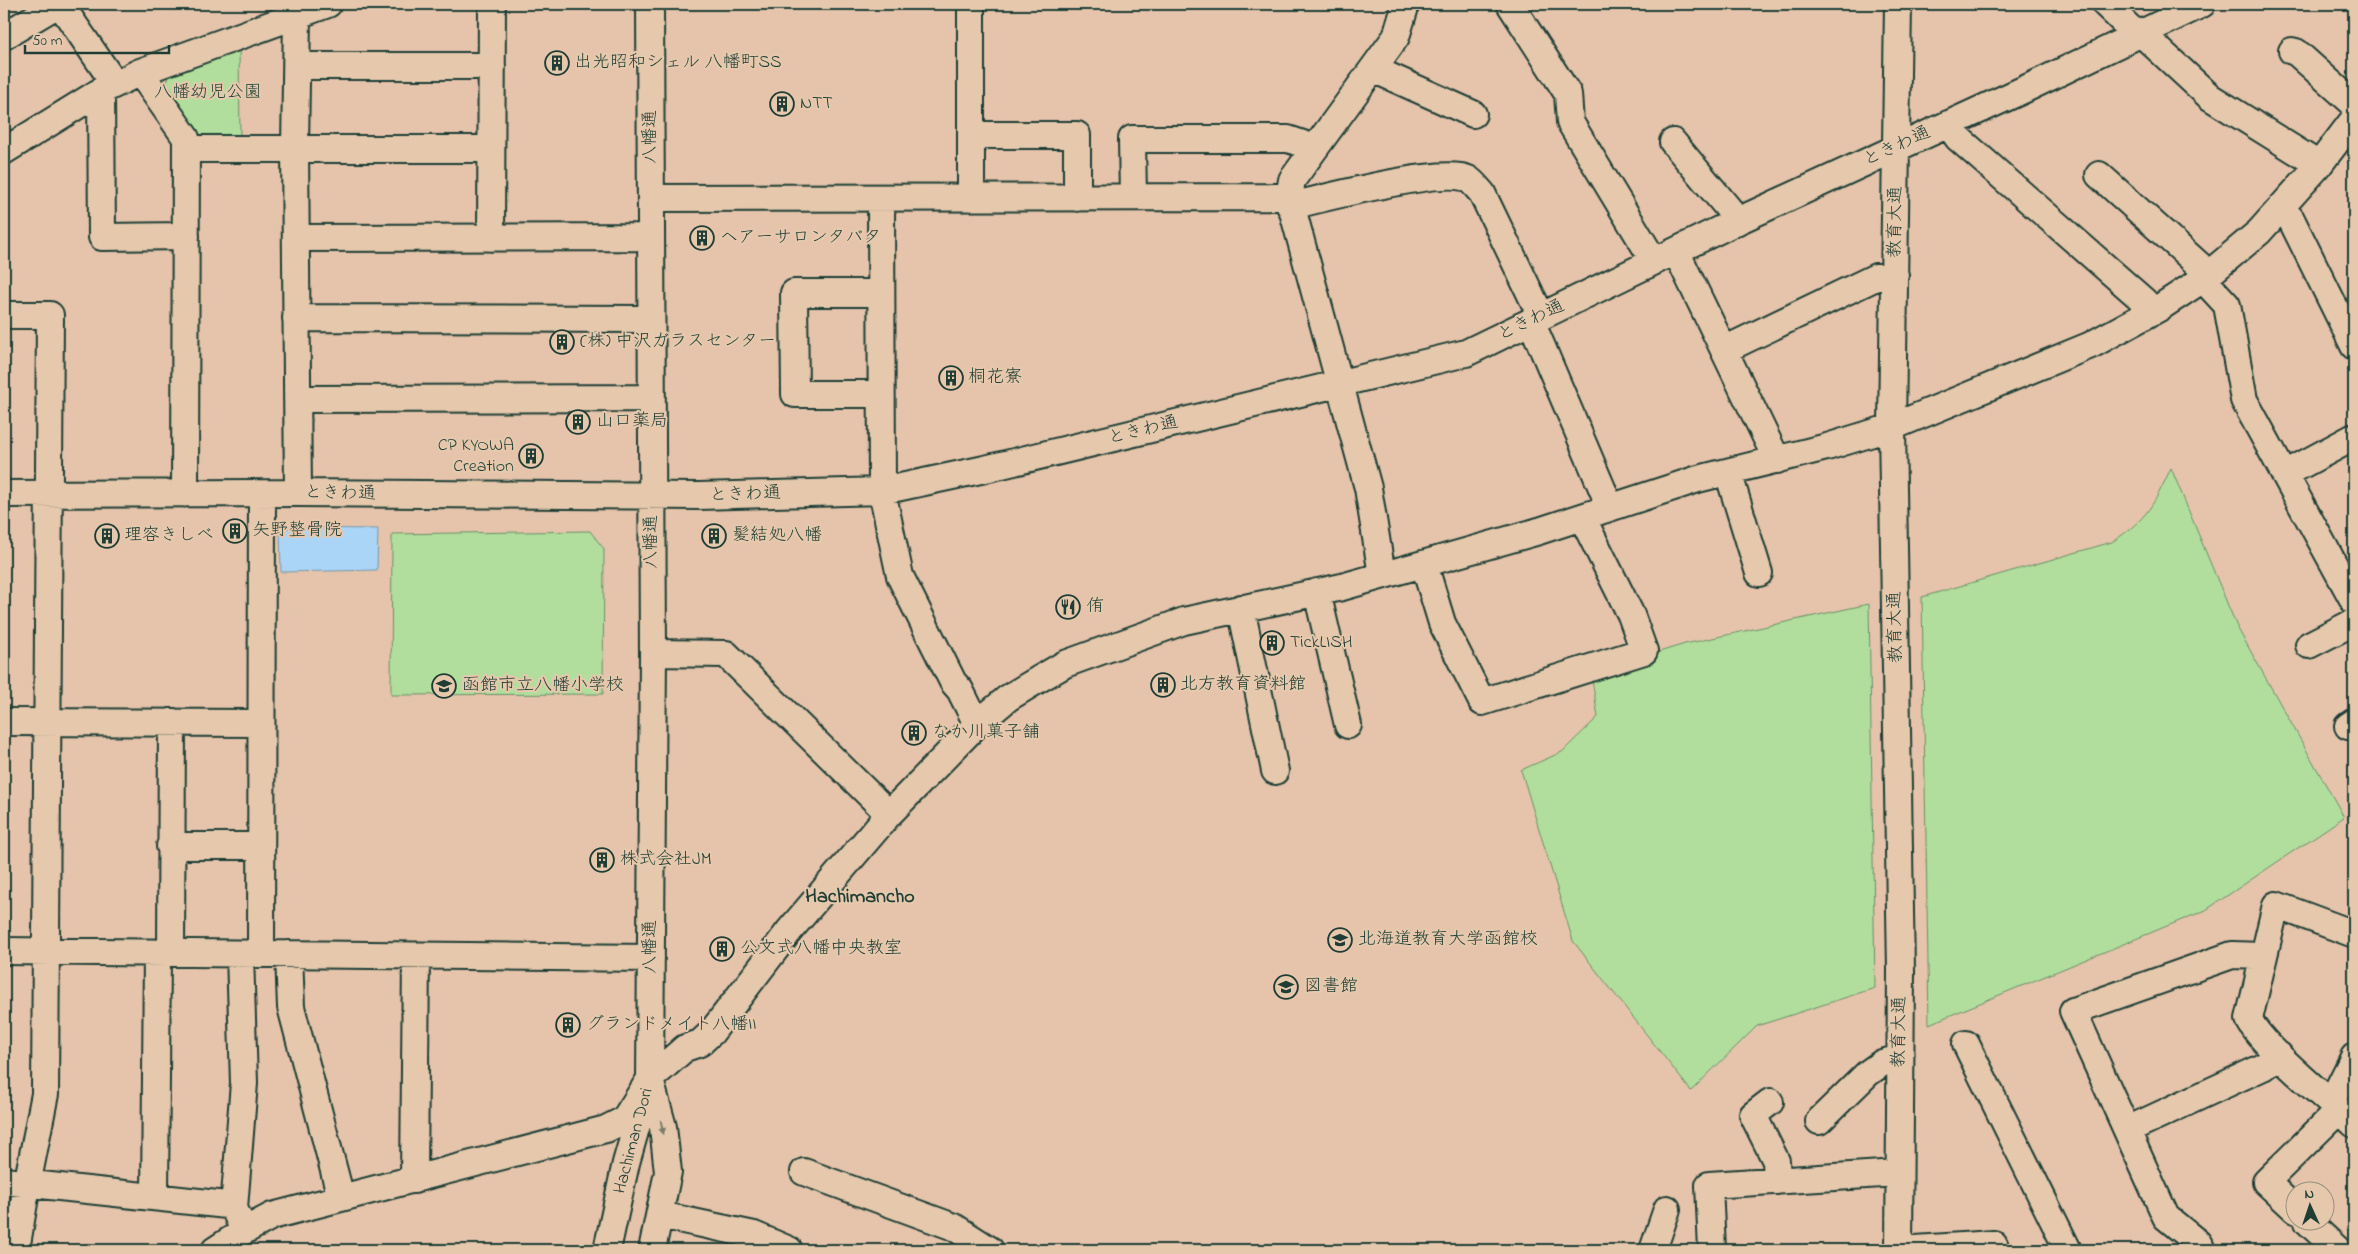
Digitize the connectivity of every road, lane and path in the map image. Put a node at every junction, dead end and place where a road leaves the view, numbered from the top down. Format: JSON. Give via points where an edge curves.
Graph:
{"nodes":[{"id":1,"x":59,"y":4,"type":"edge"},
{"id":2,"x":328,"y":4,"type":"edge"},
{"id":3,"x":492,"y":4,"type":"edge"},
{"id":4,"x":650,"y":4,"type":"edge"},
{"id":5,"x":971,"y":4,"type":"edge"},
{"id":6,"x":1406,"y":4,"type":"edge"},
{"id":7,"x":1510,"y":4,"type":"edge"},
{"id":8,"x":1898,"y":4,"type":"edge"},
{"id":9,"x":2105,"y":4,"type":"edge"},
{"id":10,"x":2198,"y":4,"type":"edge"},
{"id":11,"x":297,"y":15,"type":"junction"},
{"id":12,"x":2139,"y":34,"type":"junction"},
{"id":13,"x":4,"y":36,"type":"edge"},
{"id":14,"x":2292,"y":51,"type":"dead end"},
{"id":15,"x":297,"y":66,"type":"junction"},
{"id":16,"x":492,"y":66,"type":"junction"},
{"id":17,"x":1374,"y":69,"type":"junction"},
{"id":18,"x":140,"y":72,"type":"junction"},
{"id":19,"x":108,"y":88,"type":"junction"},
{"id":20,"x":1473,"y":114,"type":"dead end"},
{"id":21,"x":2353,"y":119,"type":"edge"},
{"id":22,"x":1948,"y":124,"type":"junction"},
{"id":23,"x":970,"y":135,"type":"junction"},
{"id":24,"x":1673,"y":142,"type":"dead end"},
{"id":25,"x":1898,"y":147,"type":"junction"},
{"id":26,"x":295,"y":148,"type":"junction"},
{"id":27,"x":1315,"y":148,"type":"junction"},
{"id":28,"x":186,"y":149,"type":"junction"},
{"id":29,"x":491,"y":149,"type":"junction"},
{"id":30,"x":4,"y":151,"type":"edge"},
{"id":31,"x":2319,"y":165,"type":"junction"},
{"id":32,"x":2099,"y":175,"type":"dead end"},
{"id":33,"x":1133,"y":197,"type":"junction"},
{"id":34,"x":651,"y":198,"type":"junction"},
{"id":35,"x":882,"y":198,"type":"junction"},
{"id":36,"x":971,"y":198,"type":"junction"},
{"id":37,"x":1077,"y":198,"type":"junction"},
{"id":38,"x":1290,"y":202,"type":"junction"},
{"id":39,"x":2282,"y":208,"type":"junction"},
{"id":40,"x":1736,"y":222,"type":"junction"},
{"id":41,"x":186,"y":236,"type":"junction"},
{"id":42,"x":651,"y":237,"type":"junction"},
{"id":43,"x":296,"y":238,"type":"junction"},
{"id":44,"x":492,"y":238,"type":"junction"},
{"id":45,"x":1665,"y":256,"type":"junction"},
{"id":46,"x":1895,"y":275,"type":"junction"},
{"id":47,"x":2206,"y":276,"type":"junction"},
{"id":48,"x":881,"y":293,"type":"junction"},
{"id":49,"x":2152,"y":312,"type":"junction"},
{"id":50,"x":4,"y":315,"type":"edge"},
{"id":51,"x":296,"y":318,"type":"junction"},
{"id":52,"x":1536,"y":318,"type":"junction"},
{"id":53,"x":651,"y":319,"type":"junction"},
{"id":54,"x":2354,"y":346,"type":"edge"},
{"id":55,"x":1724,"y":350,"type":"junction"},
{"id":56,"x":1341,"y":383,"type":"junction"},
{"id":57,"x":880,"y":394,"type":"junction"},
{"id":58,"x":651,"y":398,"type":"junction"},
{"id":59,"x":297,"y":399,"type":"junction"},
{"id":60,"x":1892,"y":427,"type":"junction"},
{"id":61,"x":2354,"y":437,"type":"edge"},
{"id":62,"x":1777,"y":460,"type":"junction"},
{"id":63,"x":1728,"y":472,"type":"junction"},
{"id":64,"x":2285,"y":474,"type":"junction"},
{"id":65,"x":882,"y":491,"type":"junction"},
{"id":66,"x":298,"y":493,"type":"junction"},
{"id":67,"x":4,"y":494,"type":"edge"},
{"id":68,"x":48,"y":494,"type":"junction"},
{"id":69,"x":185,"y":494,"type":"junction"},
{"id":70,"x":262,"y":494,"type":"junction"},
{"id":71,"x":652,"y":497,"type":"junction"},
{"id":72,"x":1610,"y":507,"type":"junction"},
{"id":73,"x":1582,"y":517,"type":"junction"},
{"id":74,"x":1424,"y":564,"type":"junction"},
{"id":75,"x":1759,"y":573,"type":"dead end"},
{"id":76,"x":1382,"y":575,"type":"junction"},
{"id":77,"x":1317,"y":592,"type":"junction"},
{"id":78,"x":2354,"y":601,"type":"edge"},
{"id":79,"x":1241,"y":608,"type":"junction"},
{"id":80,"x":2354,"y":622,"type":"edge"},
{"id":81,"x":2309,"y":645,"type":"dead end"},
{"id":82,"x":653,"y":653,"type":"junction"},
{"id":83,"x":4,"y":722,"type":"edge"},
{"id":84,"x":48,"y":722,"type":"junction"},
{"id":85,"x":172,"y":722,"type":"junction"},
{"id":86,"x":261,"y":723,"type":"junction"},
{"id":87,"x":977,"y":724,"type":"junction"},
{"id":88,"x":1348,"y":725,"type":"dead end"},
{"id":89,"x":1275,"y":771,"type":"dead end"},
{"id":90,"x":889,"y":814,"type":"junction"},
{"id":91,"x":170,"y":846,"type":"junction"},
{"id":92,"x":260,"y":846,"type":"junction"},
{"id":93,"x":2354,"y":934,"type":"edge"},
{"id":94,"x":4,"y":951,"type":"edge"},
{"id":95,"x":45,"y":951,"type":"junction"},
{"id":96,"x":164,"y":953,"type":"junction"},
{"id":97,"x":251,"y":954,"type":"junction"},
{"id":98,"x":289,"y":954,"type":"junction"},
{"id":99,"x":416,"y":956,"type":"junction"},
{"id":100,"x":2263,"y":956,"type":"junction"},
{"id":101,"x":651,"y":958,"type":"junction"},
{"id":102,"x":1966,"y":1044,"type":"dead end"},
{"id":103,"x":2279,"y":1054,"type":"junction"},
{"id":104,"x":2354,"y":1057,"type":"edge"},
{"id":105,"x":1900,"y":1058,"type":"junction"},
{"id":106,"x":650,"y":1079,"type":"junction"},
{"id":107,"x":1770,"y":1102,"type":"dead end"},
{"id":108,"x":2341,"y":1112,"type":"edge"},
{"id":109,"x":1819,"y":1121,"type":"dead end"},
{"id":110,"x":2127,"y":1130,"type":"junction"},
{"id":111,"x":804,"y":1172,"type":"dead end"},
{"id":112,"x":1898,"y":1173,"type":"junction"},
{"id":113,"x":414,"y":1180,"type":"junction"},
{"id":114,"x":1777,"y":1181,"type":"junction"},
{"id":115,"x":15,"y":1183,"type":"edge"},
{"id":116,"x":338,"y":1186,"type":"dead end"},
{"id":117,"x":155,"y":1198,"type":"junction"},
{"id":118,"x":2286,"y":1201,"type":"edge"},
{"id":119,"x":1667,"y":1209,"type":"dead end"},
{"id":120,"x":660,"y":1216,"type":"junction"},
{"id":121,"x":239,"y":1219,"type":"junction"},
{"id":122,"x":2319,"y":1232,"type":"edge"},
{"id":123,"x":16,"y":1250,"type":"edge"},
{"id":124,"x":215,"y":1250,"type":"edge"},
{"id":125,"x":607,"y":1250,"type":"edge"},
{"id":126,"x":652,"y":1250,"type":"edge"},
{"id":127,"x":789,"y":1250,"type":"edge"},
{"id":128,"x":990,"y":1250,"type":"edge"},
{"id":129,"x":1653,"y":1250,"type":"edge"},
{"id":130,"x":1712,"y":1250,"type":"edge"},
{"id":131,"x":1899,"y":1250,"type":"edge"},
{"id":132,"x":1996,"y":1250,"type":"edge"},
{"id":133,"x":2068,"y":1250,"type":"edge"},
{"id":134,"x":2202,"y":1250,"type":"edge"},
{"id":135,"x":2338,"y":1250,"type":"edge"}],
"edges":[{"from":1,"to":13,"type":"street"},
{"from":1,"to":19,"type":"street"},
{"from":2,"to":11,"type":"street"},
{"from":3,"to":16,"type":"street"},
{"from":4,"to":34,"type":"street","name":"八幡通"},
{"from":5,"to":23,"type":"street"},
{"from":6,"to":17,"type":"street","via":[[1396,37]]},
{"from":7,"to":45,"type":"street","via":[[1568,94],[1570,122]]},
{"from":8,"to":25,"type":"street","name":"教育大通"},
{"from":9,"to":12,"type":"street"},
{"from":10,"to":12,"type":"street","name":"ときわ通"},
{"from":11,"to":15,"type":"street"},
{"from":11,"to":18,"type":"street"},
{"from":12,"to":22,"type":"street","name":"ときわ通"},
{"from":12,"to":31,"type":"street","via":[[2210,97]]},
{"from":14,"to":21,"type":"street"},
{"from":15,"to":16,"type":"street"},
{"from":15,"to":26,"type":"street"},
{"from":16,"to":29,"type":"street"},
{"from":17,"to":20,"type":"street"},
{"from":17,"to":27,"type":"street"},
{"from":18,"to":19,"type":"street"},
{"from":18,"to":28,"type":"street","via":[[186,138]]},
{"from":19,"to":30,"type":"street"},
{"from":19,"to":41,"type":"street","via":[[102,237]]},
{"from":21,"to":31,"type":"street"},
{"from":22,"to":25,"type":"street","name":"ときわ通"},
{"from":22,"to":49,"type":"street","via":[[1958,138],[2144,301]]},
{"from":23,"to":36,"type":"street"},
{"from":23,"to":37,"type":"street","via":[[1077,135]]},
{"from":24,"to":40,"type":"street"},
{"from":25,"to":40,"type":"street","name":"ときわ通"},
{"from":25,"to":46,"type":"street","name":"教育大通"},
{"from":26,"to":28,"type":"street"},
{"from":26,"to":29,"type":"street"},
{"from":26,"to":43,"type":"street"},
{"from":27,"to":33,"type":"street","via":[[1288,139],[1132,139]]},
{"from":27,"to":38,"type":"street","via":[[1292,180]]},
{"from":28,"to":41,"type":"street"},
{"from":29,"to":44,"type":"street"},
{"from":31,"to":39,"type":"street"},
{"from":32,"to":47,"type":"street"},
{"from":33,"to":37,"type":"street"},
{"from":33,"to":38,"type":"street"},
{"from":34,"to":35,"type":"street"},
{"from":34,"to":42,"type":"street","name":"八幡通"},
{"from":35,"to":36,"type":"street"},
{"from":35,"to":48,"type":"street"},
{"from":36,"to":37,"type":"street"},
{"from":38,"to":52,"type":"street","via":[[1442,176],[1468,179],[1482,193]]},
{"from":38,"to":56,"type":"street"},
{"from":39,"to":47,"type":"street","via":[[2259,232]]},
{"from":39,"to":54,"type":"street","via":[[2291,219]]},
{"from":40,"to":45,"type":"street","name":"ときわ通"},
{"from":41,"to":69,"type":"street"},
{"from":42,"to":44,"type":"street"},
{"from":42,"to":53,"type":"street","name":"八幡通"},
{"from":43,"to":44,"type":"street"},
{"from":43,"to":51,"type":"street"},
{"from":45,"to":52,"type":"street","name":"ときわ通"},
{"from":45,"to":55,"type":"street"},
{"from":46,"to":55,"type":"street","via":[[1876,277]]},
{"from":46,"to":60,"type":"street","name":"教育大通"},
{"from":47,"to":49,"type":"street"},
{"from":47,"to":64,"type":"street","via":[[2227,305],[2244,400]]},
{"from":48,"to":57,"type":"street"},
{"from":48,"to":57,"type":"street","via":[[794,293],[795,394]]},
{"from":49,"to":60,"type":"street","via":[[2091,345]]},
{"from":50,"to":68,"type":"street","via":[[50,316]]},
{"from":51,"to":53,"type":"street"},
{"from":51,"to":59,"type":"street"},
{"from":52,"to":56,"type":"street","name":"ときわ通","via":[[1466,353]]},
{"from":52,"to":72,"type":"street"},
{"from":53,"to":58,"type":"street","name":"八幡通"},
{"from":55,"to":62,"type":"street"},
{"from":56,"to":65,"type":"street","name":"ときわ通"},
{"from":56,"to":76,"type":"street","via":[[1368,488]]},
{"from":57,"to":65,"type":"street"},
{"from":58,"to":59,"type":"street"},
{"from":58,"to":71,"type":"street","name":"八幡通"},
{"from":59,"to":66,"type":"street"},
{"from":60,"to":62,"type":"street"},
{"from":60,"to":105,"type":"street","name":"教育大通"},
{"from":61,"to":64,"type":"street"},
{"from":62,"to":63,"type":"street"},
{"from":63,"to":72,"type":"street"},
{"from":63,"to":75,"type":"street"},
{"from":64,"to":78,"type":"street"},
{"from":65,"to":71,"type":"street","name":"ときわ通"},
{"from":65,"to":87,"type":"street","via":[[900,576],[952,682],[960,690]]},
{"from":66,"to":70,"type":"street","name":"ときわ通"},
{"from":66,"to":71,"type":"street","name":"ときわ通"},
{"from":67,"to":68,"type":"street","name":"ときわ通"},
{"from":68,"to":69,"type":"street","name":"ときわ通"},
{"from":68,"to":84,"type":"street"},
{"from":69,"to":70,"type":"street","name":"ときわ通"},
{"from":70,"to":86,"type":"street"},
{"from":71,"to":82,"type":"street","name":"八幡通"},
{"from":72,"to":73,"type":"street"},
{"from":73,"to":74,"type":"street"},
{"from":73,"to":74,"type":"street","via":[[1631,615],[1644,651],[1482,702],[1442,623]]},
{"from":74,"to":76,"type":"street"},
{"from":76,"to":77,"type":"street"},
{"from":77,"to":79,"type":"street"},
{"from":77,"to":88,"type":"street"},
{"from":79,"to":87,"type":"street","via":[[1184,621],[1065,664],[1008,698]]},
{"from":79,"to":89,"type":"street"},
{"from":80,"to":81,"type":"street"},
{"from":82,"to":90,"type":"street","via":[[726,654]]},
{"from":82,"to":101,"type":"street","name":"八幡通"},
{"from":83,"to":84,"type":"street"},
{"from":84,"to":85,"type":"street"},
{"from":84,"to":95,"type":"street"},
{"from":85,"to":86,"type":"street"},
{"from":85,"to":91,"type":"street"},
{"from":86,"to":92,"type":"street"},
{"from":87,"to":90,"type":"street"},
{"from":90,"to":106,"type":"street","via":[[790,930],[711,1033],[700,1043],[685,1048]]},
{"from":91,"to":92,"type":"street"},
{"from":91,"to":96,"type":"street"},
{"from":92,"to":97,"type":"street"},
{"from":93,"to":100,"type":"street","via":[[2276,905]]},
{"from":94,"to":95,"type":"street"},
{"from":95,"to":96,"type":"street"},
{"from":95,"to":115,"type":"street","via":[[45,1094]]},
{"from":96,"to":97,"type":"street"},
{"from":96,"to":117,"type":"street"},
{"from":97,"to":98,"type":"street"},
{"from":97,"to":121,"type":"street"},
{"from":98,"to":99,"type":"street"},
{"from":98,"to":116,"type":"street","via":[[291,1007]]},
{"from":99,"to":101,"type":"street"},
{"from":99,"to":113,"type":"street"},
{"from":100,"to":103,"type":"street","via":[[2249,1019],[2253,1029]]},
{"from":100,"to":110,"type":"street","via":[[2232,955],[2073,1011]]},
{"from":101,"to":106,"type":"street","name":"八幡通"},
{"from":102,"to":133,"type":"street"},
{"from":103,"to":108,"type":"street"},
{"from":103,"to":110,"type":"street","via":[[2263,1067]]},
{"from":104,"to":108,"type":"street"},
{"from":105,"to":109,"type":"street","via":[[1882,1062]]},
{"from":105,"to":112,"type":"street","name":"教育大通"},
{"from":106,"to":113,"type":"street","via":[[624,1120],[606,1129]]},
{"from":106,"to":120,"type":"street","name":"Hachiman Dori","one_way":true,"via":[[663,1127],[668,1172]]},
{"from":106,"to":125,"type":"street","name":"Hachiman Dori","via":[[626,1163]]},
{"from":107,"to":114,"type":"street","via":[[1753,1115],[1776,1162]]},
{"from":108,"to":118,"type":"street","via":[[2266,1182]]},
{"from":110,"to":134,"type":"street","via":[[2166,1217]]},
{"from":111,"to":128,"type":"street","via":[[954,1227]]},
{"from":112,"to":114,"type":"street"},
{"from":112,"to":131,"type":"street","name":"教育大通"},
{"from":113,"to":121,"type":"street","via":[[272,1216]]},
{"from":114,"to":130,"type":"street","via":[[1709,1185]]},
{"from":115,"to":117,"type":"street"},
{"from":115,"to":123,"type":"street"},
{"from":117,"to":121,"type":"street","via":[[227,1205]]},
{"from":119,"to":129,"type":"street"},
{"from":120,"to":126,"type":"street","name":"Hachiman Dori"},
{"from":120,"to":127,"type":"street","via":[[754,1236]]},
{"from":121,"to":124,"type":"street"},
{"from":122,"to":135,"type":"street"},
{"from":131,"to":132,"type":"street","via":[[1994,1244]]}]}
